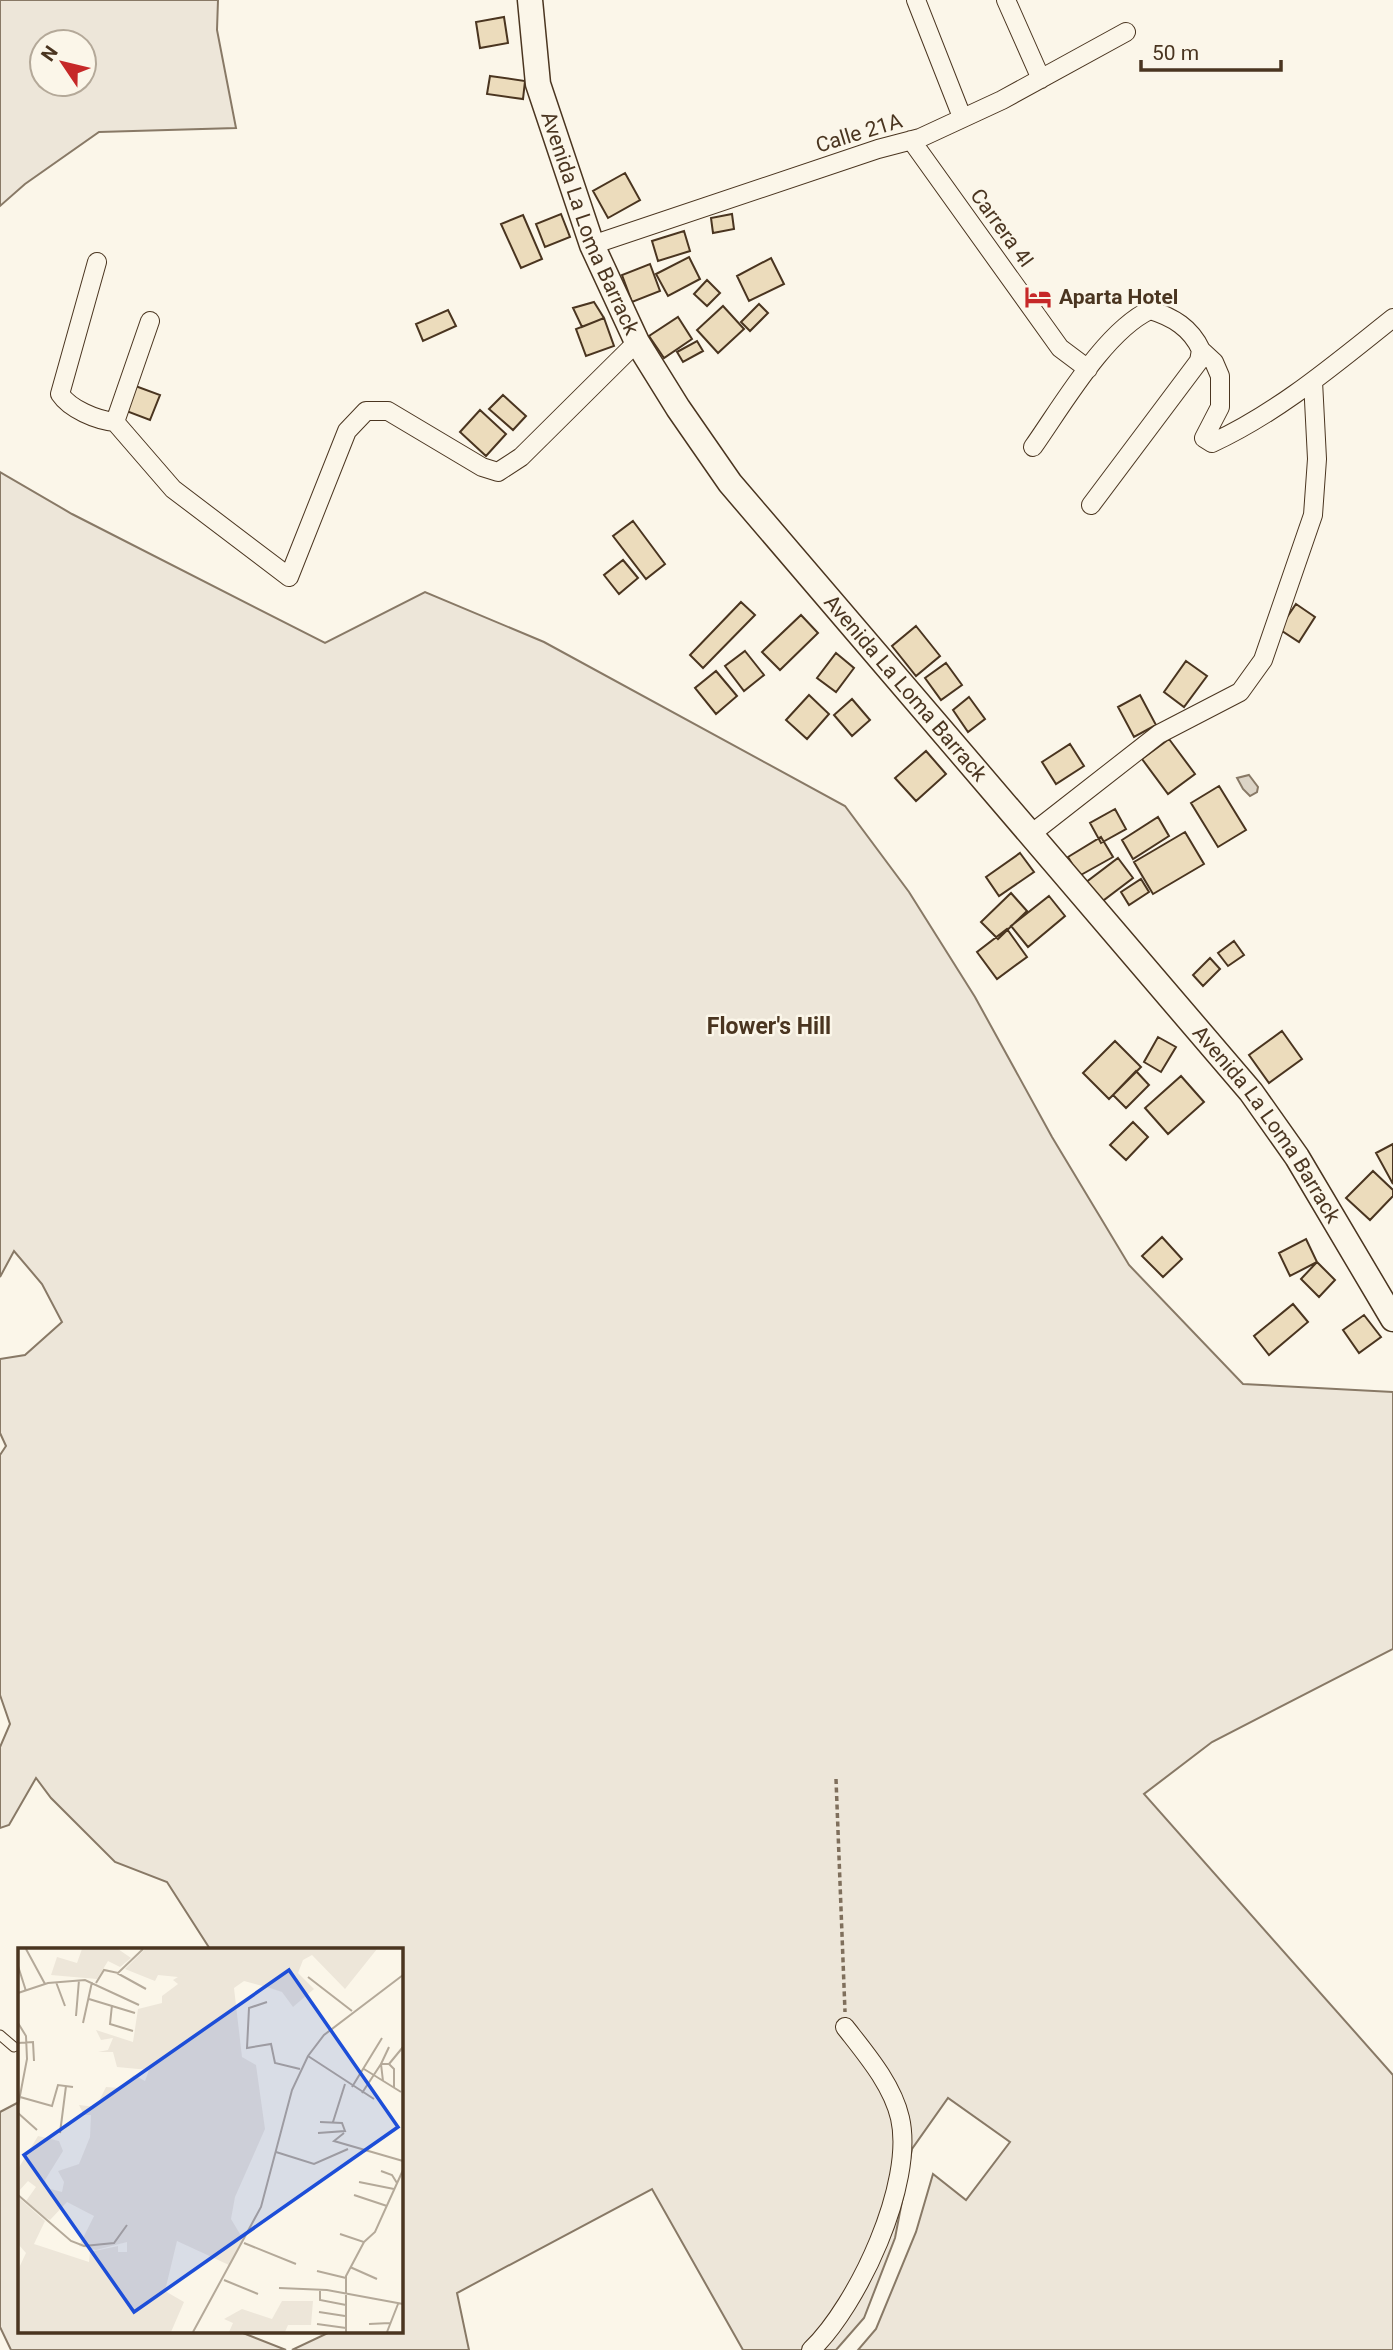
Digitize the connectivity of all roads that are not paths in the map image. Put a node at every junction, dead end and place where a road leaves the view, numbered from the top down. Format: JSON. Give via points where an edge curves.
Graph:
{"nodes":[{"id":1,"x":530,"y":0,"type":"edge"},
{"id":2,"x":916,"y":0,"type":"edge"},
{"id":3,"x":1006,"y":0,"type":"edge"},
{"id":4,"x":1126,"y":32,"type":"dead end"},
{"id":5,"x":1041,"y":79,"type":"junction"},
{"id":6,"x":962,"y":117,"type":"junction"},
{"id":7,"x":911,"y":140,"type":"junction"},
{"id":8,"x":592,"y":245,"type":"junction"},
{"id":9,"x":97,"y":262,"type":"dead end"},
{"id":10,"x":1393,"y":318,"type":"edge"},
{"id":11,"x":150,"y":321,"type":"dead end"},
{"id":12,"x":637,"y":342,"type":"junction"},
{"id":13,"x":1201,"y":350,"type":"junction"},
{"id":14,"x":1088,"y":369,"type":"junction"},
{"id":15,"x":1313,"y":381,"type":"junction"},
{"id":16,"x":115,"y":422,"type":"junction"},
{"id":17,"x":1033,"y":447,"type":"dead end"},
{"id":18,"x":1091,"y":505,"type":"dead end"},
{"id":19,"x":1031,"y":834,"type":"junction"},
{"id":20,"x":1393,"y":1319,"type":"edge"},
{"id":21,"x":845,"y":2027,"type":"road end"},
{"id":22,"x":0,"y":2035,"type":"edge"},
{"id":23,"x":14,"y":2047,"type":"dead end"},
{"id":24,"x":811,"y":2350,"type":"edge"}],
"edges":[{"from":1,"to":8,"type":"main road","name":"Avenida La Loma Barrack","via":[[538,84]]},
{"from":2,"to":6,"type":"street"},
{"from":3,"to":5,"type":"street"},
{"from":4,"to":5,"type":"street","name":"Calle 21A"},
{"from":5,"to":6,"type":"street","name":"Calle 21A"},
{"from":6,"to":7,"type":"street","name":"Calle 21A"},
{"from":7,"to":8,"type":"street","name":"Calle 21A"},
{"from":7,"to":14,"type":"street","name":"Carrera 4I","via":[[1060,348]]},
{"from":8,"to":12,"type":"main road","name":"Avenida La Loma Barrack"},
{"from":9,"to":16,"type":"street","via":[[60,394],[101,420]]},
{"from":10,"to":15,"type":"street"},
{"from":11,"to":16,"type":"street"},
{"from":12,"to":16,"type":"street","via":[[521,457],[498,472],[388,411],[366,411],[346,431],[289,577],[173,489]]},
{"from":12,"to":19,"type":"main road","name":"Avenida La Loma Barrack","via":[[730,483]]},
{"from":13,"to":14,"type":"street","via":[[1193,334],[1167,315],[1150,310],[1133,318]]},
{"from":13,"to":15,"type":"street","via":[[1220,376],[1220,407],[1204,438],[1212,443],[1258,420]]},
{"from":13,"to":18,"type":"street","via":[[1199,361]]},
{"from":14,"to":17,"type":"street"},
{"from":15,"to":19,"type":"street","via":[[1317,458],[1313,515],[1263,660],[1240,692],[1159,734]]},
{"from":19,"to":20,"type":"main road","name":"Avenida La Loma Barrack","via":[[1251,1092],[1297,1157]]},
{"from":21,"to":24,"type":"street","via":[[891,2095],[900,2118],[902,2142],[890,2215],[849,2305]]},
{"from":22,"to":23,"type":"lane"}]}
